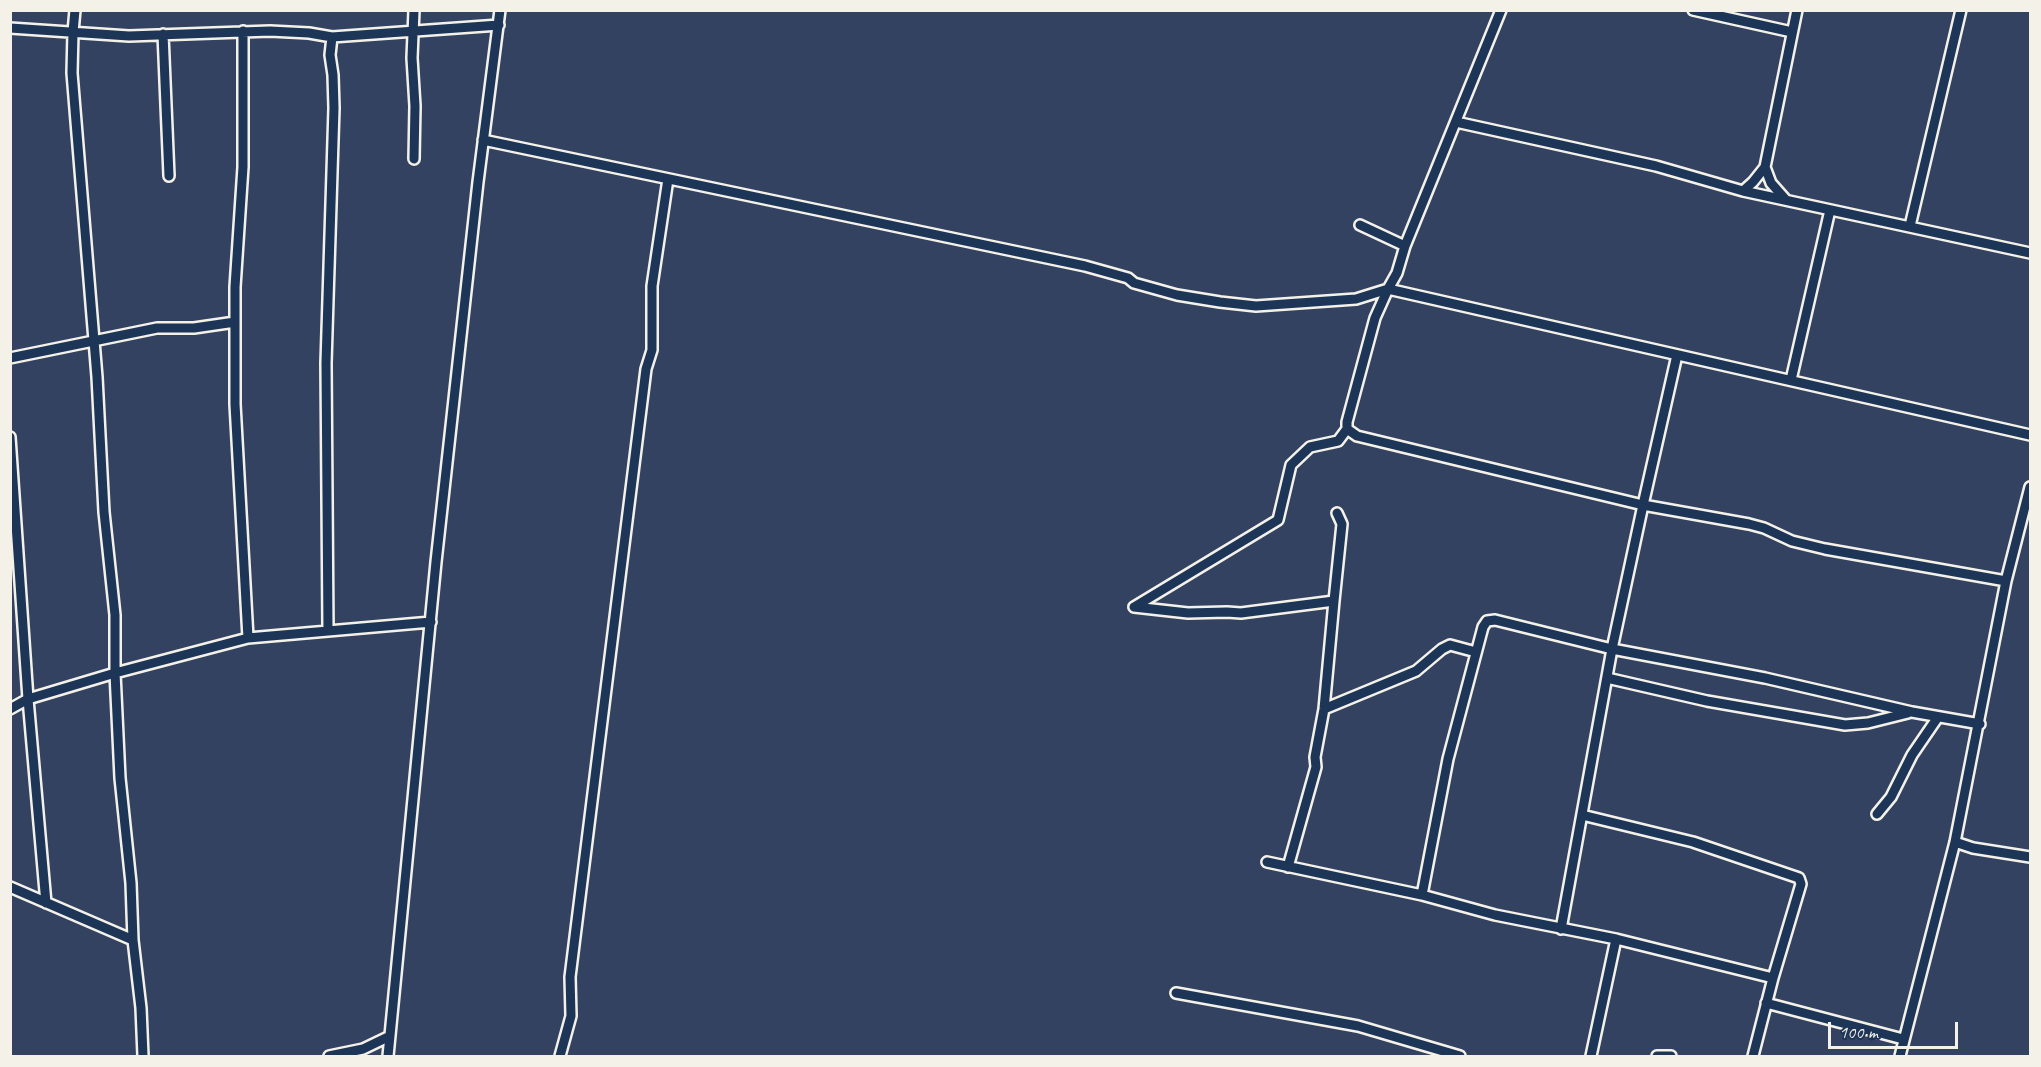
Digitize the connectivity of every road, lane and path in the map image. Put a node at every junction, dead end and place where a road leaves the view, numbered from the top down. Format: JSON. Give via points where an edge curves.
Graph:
{"nodes":[{"id":1,"x":75,"y":10,"type":"edge"},
{"id":2,"x":414,"y":10,"type":"edge"},
{"id":3,"x":500,"y":10,"type":"edge"},
{"id":4,"x":1501,"y":10,"type":"edge"},
{"id":5,"x":1693,"y":10,"type":"edge"},
{"id":6,"x":1797,"y":10,"type":"edge"},
{"id":7,"x":1961,"y":10,"type":"edge"},
{"id":8,"x":499,"y":25,"type":"junction"},
{"id":9,"x":10,"y":28,"type":"edge"},
{"id":10,"x":415,"y":30,"type":"junction"},
{"id":11,"x":243,"y":31,"type":"junction"},
{"id":12,"x":73,"y":32,"type":"junction"},
{"id":13,"x":1792,"y":32,"type":"junction"},
{"id":14,"x":163,"y":34,"type":"junction"},
{"id":15,"x":332,"y":36,"type":"junction"},
{"id":16,"x":1456,"y":122,"type":"junction"},
{"id":17,"x":483,"y":140,"type":"junction"},
{"id":18,"x":414,"y":159,"type":"dead end"},
{"id":19,"x":1765,"y":167,"type":"junction"},
{"id":20,"x":169,"y":176,"type":"dead end"},
{"id":21,"x":668,"y":179,"type":"junction"},
{"id":22,"x":1743,"y":191,"type":"junction"},
{"id":23,"x":1786,"y":200,"type":"junction"},
{"id":24,"x":1830,"y":210,"type":"junction"},
{"id":25,"x":1360,"y":225,"type":"dead end"},
{"id":26,"x":1910,"y":226,"type":"junction"},
{"id":27,"x":1405,"y":246,"type":"junction"},
{"id":28,"x":2031,"y":253,"type":"edge"},
{"id":29,"x":1388,"y":289,"type":"junction"},
{"id":30,"x":235,"y":322,"type":"junction"},
{"id":31,"x":93,"y":341,"type":"junction"},
{"id":32,"x":1677,"y":355,"type":"junction"},
{"id":33,"x":10,"y":358,"type":"edge"},
{"id":34,"x":1791,"y":380,"type":"junction"},
{"id":35,"x":1347,"y":429,"type":"junction"},
{"id":36,"x":2031,"y":435,"type":"edge"},
{"id":37,"x":10,"y":437,"type":"edge"},
{"id":38,"x":2031,"y":487,"type":"edge"},
{"id":39,"x":1643,"y":505,"type":"junction"},
{"id":40,"x":1337,"y":513,"type":"dead end"},
{"id":41,"x":2006,"y":582,"type":"junction"},
{"id":42,"x":1334,"y":601,"type":"junction"},
{"id":43,"x":431,"y":622,"type":"junction"},
{"id":44,"x":328,"y":631,"type":"junction"},
{"id":45,"x":248,"y":638,"type":"junction"},
{"id":46,"x":1612,"y":649,"type":"junction"},
{"id":47,"x":1476,"y":652,"type":"junction"},
{"id":48,"x":115,"y":673,"type":"junction"},
{"id":49,"x":1607,"y":678,"type":"junction"},
{"id":50,"x":28,"y":699,"type":"junction"},
{"id":51,"x":10,"y":709,"type":"edge"},
{"id":52,"x":1324,"y":709,"type":"junction"},
{"id":53,"x":1912,"y":712,"type":"junction"},
{"id":54,"x":1938,"y":717,"type":"junction"},
{"id":55,"x":1980,"y":724,"type":"junction"},
{"id":56,"x":1877,"y":814,"type":"dead end"},
{"id":57,"x":1582,"y":815,"type":"junction"},
{"id":58,"x":1955,"y":842,"type":"junction"},
{"id":59,"x":2031,"y":857,"type":"edge"},
{"id":60,"x":1267,"y":862,"type":"dead end"},
{"id":61,"x":1288,"y":867,"type":"junction"},
{"id":62,"x":10,"y":887,"type":"edge"},
{"id":63,"x":1422,"y":895,"type":"junction"},
{"id":64,"x":46,"y":903,"type":"junction"},
{"id":65,"x":1561,"y":929,"type":"junction"},
{"id":66,"x":1616,"y":939,"type":"junction"},
{"id":67,"x":133,"y":940,"type":"junction"},
{"id":68,"x":1773,"y":978,"type":"junction"},
{"id":69,"x":1176,"y":993,"type":"dead end"},
{"id":70,"x":1766,"y":1003,"type":"junction"},
{"id":71,"x":390,"y":1036,"type":"junction"},
{"id":72,"x":1903,"y":1039,"type":"junction"},
{"id":73,"x":143,"y":1056,"type":"edge"},
{"id":74,"x":329,"y":1056,"type":"edge"},
{"id":75,"x":388,"y":1056,"type":"edge"},
{"id":76,"x":560,"y":1056,"type":"edge"},
{"id":77,"x":1455,"y":1056,"type":"edge"},
{"id":78,"x":1591,"y":1056,"type":"edge"},
{"id":79,"x":1657,"y":1056,"type":"edge"},
{"id":80,"x":1671,"y":1056,"type":"edge"},
{"id":81,"x":1753,"y":1056,"type":"edge"},
{"id":82,"x":1900,"y":1056,"type":"edge"}],
"edges":[{"from":1,"to":12,"type":"street"},
{"from":2,"to":10,"type":"street"},
{"from":3,"to":8,"type":"street"},
{"from":4,"to":16,"type":"street"},
{"from":5,"to":13,"type":"street"},
{"from":6,"to":13,"type":"street"},
{"from":7,"to":26,"type":"street"},
{"from":8,"to":10,"type":"street"},
{"from":8,"to":17,"type":"street"},
{"from":9,"to":12,"type":"street"},
{"from":10,"to":15,"type":"street"},
{"from":10,"to":18,"type":"street"},
{"from":11,"to":14,"type":"street"},
{"from":11,"to":15,"type":"street"},
{"from":11,"to":30,"type":"street","via":[[243,167]]},
{"from":12,"to":14,"type":"street"},
{"from":12,"to":31,"type":"street","via":[[72,73]]},
{"from":13,"to":19,"type":"street"},
{"from":14,"to":20,"type":"street"},
{"from":15,"to":44,"type":"street","via":[[334,108],[326,363]]},
{"from":16,"to":22,"type":"street","via":[[1656,166]]},
{"from":16,"to":27,"type":"street"},
{"from":17,"to":21,"type":"street"},
{"from":17,"to":43,"type":"street"},
{"from":19,"to":22,"type":"street"},
{"from":19,"to":23,"type":"street","via":[[1771,183]]},
{"from":21,"to":29,"type":"street","via":[[1084,266],[1128,278],[1134,284],[1220,302],[1256,306],[1356,299]]},
{"from":21,"to":76,"type":"street","via":[[652,286],[652,350],[646,369],[570,977],[571,1016]]},
{"from":22,"to":23,"type":"street"},
{"from":23,"to":24,"type":"street"},
{"from":24,"to":26,"type":"street"},
{"from":24,"to":34,"type":"street"},
{"from":25,"to":27,"type":"street"},
{"from":26,"to":28,"type":"street"},
{"from":27,"to":29,"type":"street"},
{"from":29,"to":32,"type":"street"},
{"from":29,"to":35,"type":"street","via":[[1375,318]]},
{"from":30,"to":31,"type":"street","via":[[157,328]]},
{"from":30,"to":45,"type":"street","via":[[235,404]]},
{"from":31,"to":33,"type":"street"},
{"from":31,"to":48,"type":"street","via":[[115,615]]},
{"from":32,"to":34,"type":"street"},
{"from":32,"to":39,"type":"street"},
{"from":34,"to":36,"type":"street"},
{"from":35,"to":39,"type":"street","via":[[1357,436]]},
{"from":35,"to":42,"type":"street","via":[[1338,441],[1310,447],[1291,465],[1278,520],[1134,607],[1240,613]]},
{"from":37,"to":50,"type":"street"},
{"from":38,"to":41,"type":"street"},
{"from":39,"to":41,"type":"street","via":[[1749,524],[1825,549]]},
{"from":39,"to":46,"type":"street"},
{"from":40,"to":42,"type":"street","via":[[1342,524]]},
{"from":41,"to":55,"type":"street"},
{"from":42,"to":52,"type":"street"},
{"from":43,"to":44,"type":"street"},
{"from":43,"to":71,"type":"street"},
{"from":44,"to":45,"type":"street"},
{"from":45,"to":48,"type":"street"},
{"from":46,"to":47,"type":"street","via":[[1495,620],[1487,621],[1483,627]]},
{"from":46,"to":49,"type":"street"},
{"from":46,"to":53,"type":"street","via":[[1765,678]]},
{"from":47,"to":52,"type":"street","via":[[1450,645],[1416,671]]},
{"from":47,"to":63,"type":"street","via":[[1448,759]]},
{"from":48,"to":50,"type":"street"},
{"from":48,"to":67,"type":"street"},
{"from":49,"to":53,"type":"street","via":[[1707,701],[1845,725]]},
{"from":49,"to":57,"type":"street"},
{"from":50,"to":51,"type":"street"},
{"from":50,"to":64,"type":"street"},
{"from":52,"to":61,"type":"street","via":[[1315,772]]},
{"from":53,"to":54,"type":"street"},
{"from":54,"to":55,"type":"street"},
{"from":54,"to":56,"type":"street"},
{"from":55,"to":58,"type":"street"},
{"from":57,"to":65,"type":"street"},
{"from":57,"to":68,"type":"street","via":[[1693,842],[1798,878],[1801,884]]},
{"from":58,"to":59,"type":"street"},
{"from":58,"to":72,"type":"street"},
{"from":60,"to":61,"type":"street"},
{"from":61,"to":63,"type":"street"},
{"from":62,"to":64,"type":"street"},
{"from":63,"to":65,"type":"street"},
{"from":64,"to":67,"type":"street"},
{"from":65,"to":66,"type":"street"},
{"from":66,"to":68,"type":"street"},
{"from":66,"to":78,"type":"street"},
{"from":67,"to":73,"type":"street"},
{"from":68,"to":70,"type":"street"},
{"from":69,"to":77,"type":"street","via":[[1358,1026]]},
{"from":70,"to":72,"type":"street"},
{"from":70,"to":81,"type":"street"},
{"from":71,"to":74,"type":"street","via":[[363,1049]]},
{"from":71,"to":75,"type":"street"},
{"from":72,"to":82,"type":"street"},
{"from":79,"to":80,"type":"street"}]}
